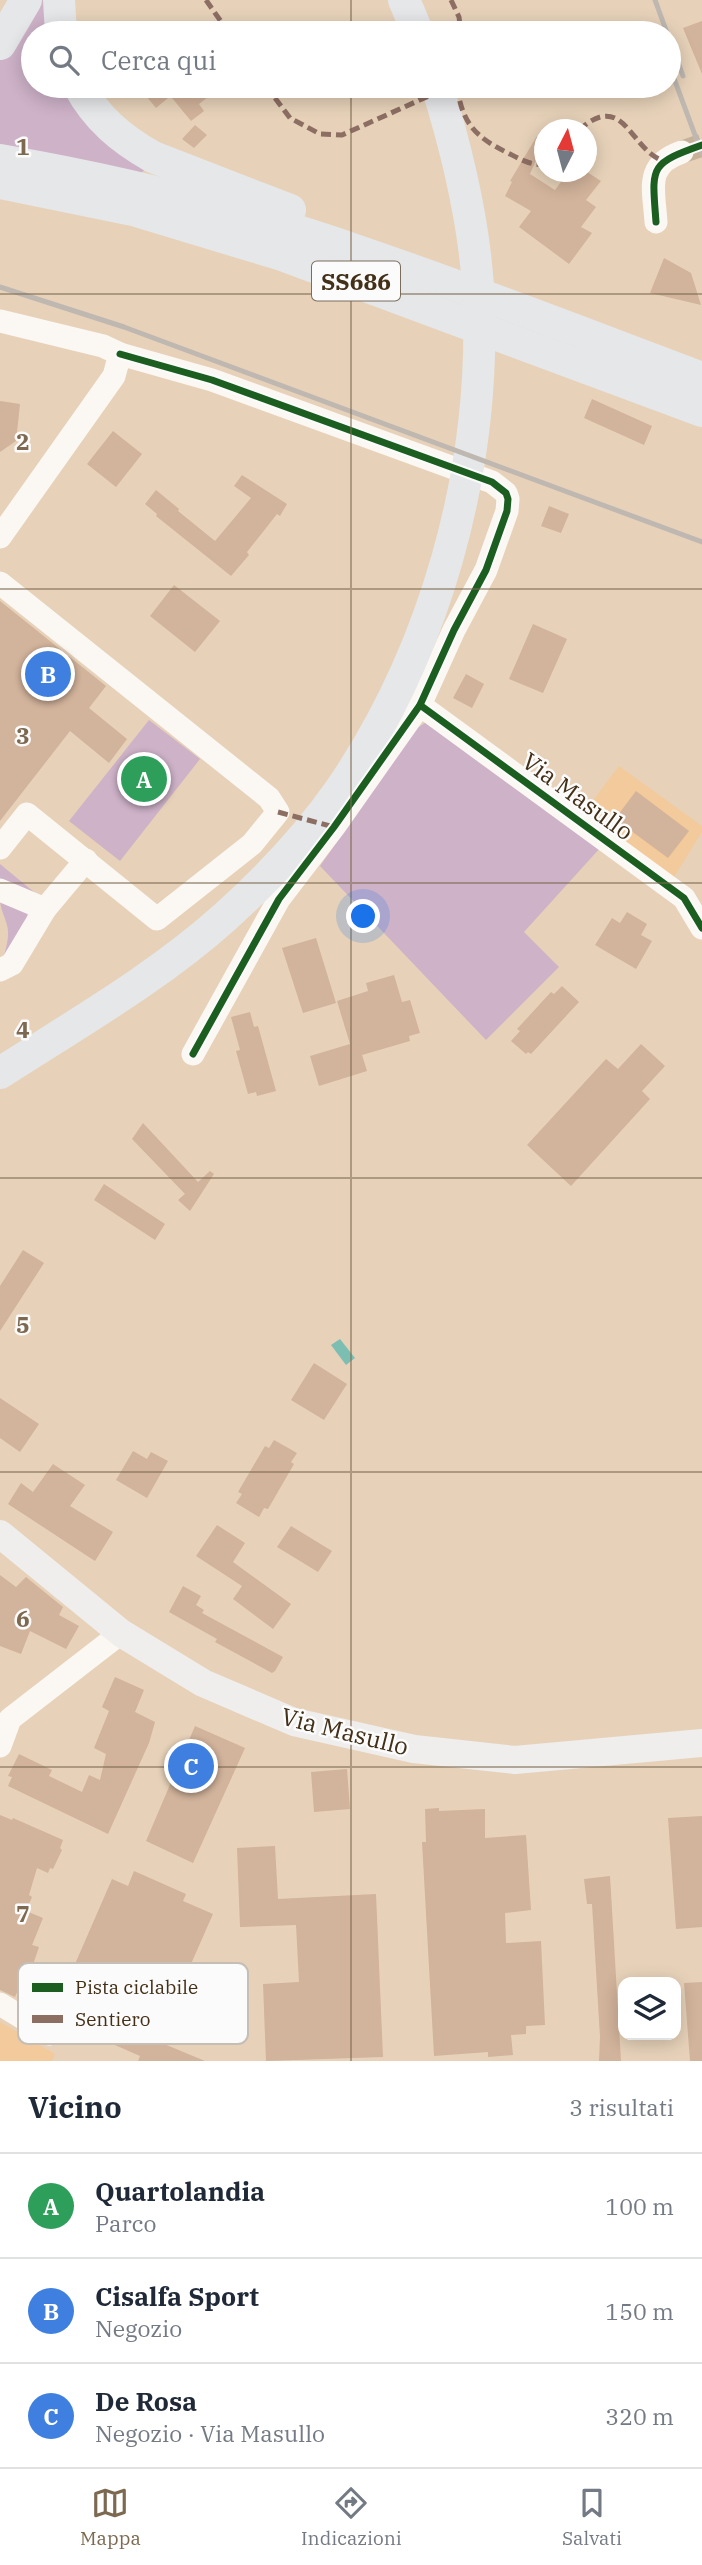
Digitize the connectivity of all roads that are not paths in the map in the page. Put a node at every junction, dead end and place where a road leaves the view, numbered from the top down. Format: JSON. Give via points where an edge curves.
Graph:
{"nodes":[{"id":1,"x":26,"y":0,"type":"edge"},
{"id":2,"x":59,"y":0,"type":"edge"},
{"id":3,"x":404,"y":0,"type":"edge"},
{"id":4,"x":60,"y":21,"type":"edge"},
{"id":5,"x":413,"y":21,"type":"edge"},
{"id":6,"x":0,"y":44,"type":"edge"},
{"id":7,"x":86,"y":98,"type":"edge"},
{"id":8,"x":441,"y":98,"type":"edge"},
{"id":9,"x":682,"y":152,"type":"tunnel mouth"},
{"id":10,"x":0,"y":160,"type":"edge"},
{"id":11,"x":0,"y":183,"type":"edge"},
{"id":12,"x":656,"y":222,"type":"dead end"},
{"id":13,"x":363,"y":252,"type":"junction"},
{"id":14,"x":0,"y":321,"type":"edge"},
{"id":15,"x":120,"y":354,"type":"junction"},
{"id":16,"x":702,"y":379,"type":"edge"},
{"id":17,"x":702,"y":411,"type":"edge"},
{"id":18,"x":0,"y":537,"type":"edge"},
{"id":19,"x":0,"y":583,"type":"edge"},
{"id":20,"x":420,"y":705,"type":"junction"},
{"id":21,"x":278,"y":812,"type":"junction"},
{"id":22,"x":334,"y":827,"type":"junction"},
{"id":23,"x":0,"y":848,"type":"edge"},
{"id":24,"x":86,"y":860,"type":"junction"},
{"id":25,"x":0,"y":890,"type":"edge"},
{"id":26,"x":44,"y":909,"type":"junction"},
{"id":27,"x":702,"y":928,"type":"edge"},
{"id":28,"x":0,"y":970,"type":"edge"},
{"id":29,"x":193,"y":1054,"type":"dead end"},
{"id":30,"x":0,"y":1072,"type":"edge"},
{"id":31,"x":0,"y":1534,"type":"edge"},
{"id":32,"x":121,"y":1633,"type":"junction"},
{"id":33,"x":702,"y":1743,"type":"edge"},
{"id":34,"x":0,"y":1746,"type":"edge"},
{"id":35,"x":0,"y":2004,"type":"edge"},
{"id":36,"x":18,"y":2015,"type":"edge"}],
"edges":[{"from":1,"to":6,"type":"highway"},
{"from":2,"to":4,"type":"highway"},
{"from":3,"to":5,"type":"highway"},
{"from":7,"to":13,"type":"highway","via":[[134,146],[322,222]]},
{"from":8,"to":30,"type":"highway","via":[[467,209],[480,348],[464,490],[415,654],[339,791],[284,859],[224,918],[163,965]]},
{"from":9,"to":12,"type":"street","via":[[663,161],[655,171]]},
{"from":10,"to":13,"type":"highway","number":"SS686","via":[[143,189]]},
{"from":11,"to":17,"type":"highway","number":"SS686","via":[[133,210],[269,251]]},
{"from":13,"to":16,"type":"highway","number":"SS686"},
{"from":14,"to":15,"type":"street"},
{"from":15,"to":18,"type":"street","via":[[114,376]]},
{"from":15,"to":20,"type":"street","via":[[212,380],[503,488],[509,505],[486,569]]},
{"from":19,"to":21,"type":"street","via":[[270,798]]},
{"from":20,"to":22,"type":"street"},
{"from":20,"to":27,"type":"street","name":"Via Masullo","via":[[684,898]]},
{"from":21,"to":22,"type":"street"},
{"from":21,"to":24,"type":"street","via":[[253,844],[157,919]]},
{"from":22,"to":29,"type":"street","via":[[279,899]]},
{"from":23,"to":24,"type":"street","via":[[27,814]]},
{"from":24,"to":26,"type":"street"},
{"from":25,"to":26,"type":"street"},
{"from":26,"to":28,"type":"street","via":[[12,964]]},
{"from":31,"to":32,"type":"main road","name":"Via Masullo"},
{"from":32,"to":33,"type":"main road","name":"Via Masullo","via":[[203,1683],[294,1722],[414,1749],[516,1760]]},
{"from":32,"to":34,"type":"street","via":[[10,1719]]},
{"from":35,"to":36,"type":"street"}]}
